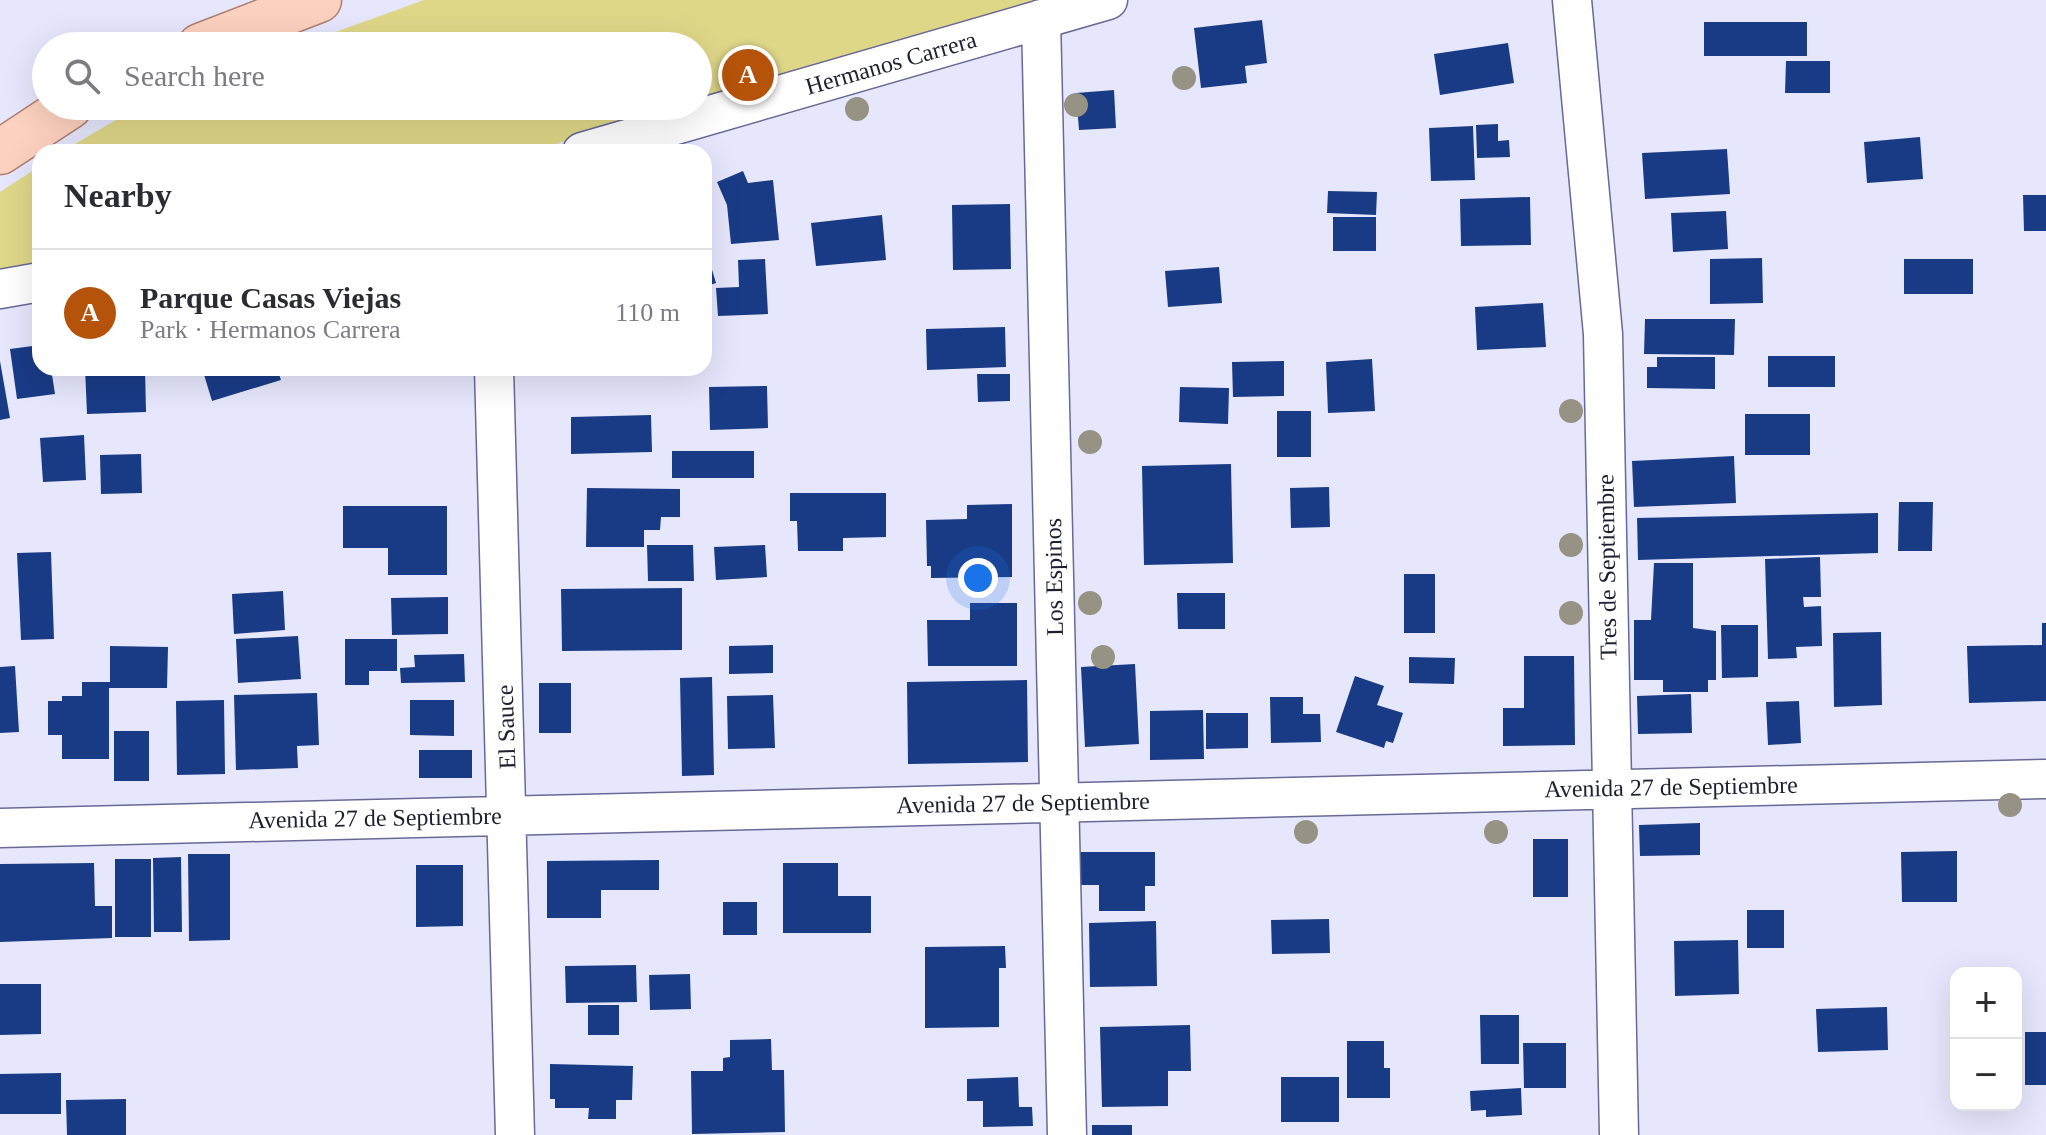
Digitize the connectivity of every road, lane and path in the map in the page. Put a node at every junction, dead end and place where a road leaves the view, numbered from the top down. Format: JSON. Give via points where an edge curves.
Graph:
{"nodes":[{"id":1,"x":319,"y":0,"type":"edge"},
{"id":2,"x":1108,"y":0,"type":"edge"},
{"id":3,"x":1572,"y":0,"type":"edge"},
{"id":4,"x":1041,"y":19,"type":"junction"},
{"id":5,"x":236,"y":32,"type":"edge"},
{"id":6,"x":712,"y":114,"type":"edge"},
{"id":7,"x":49,"y":120,"type":"edge"},
{"id":8,"x":692,"y":120,"type":"edge"},
{"id":9,"x":610,"y":144,"type":"edge"},
{"id":10,"x":0,"y":152,"type":"edge"},
{"id":11,"x":32,"y":283,"type":"edge"},
{"id":12,"x":0,"y":289,"type":"edge"},
{"id":13,"x":494,"y":376,"type":"edge"},
{"id":14,"x":2046,"y":779,"type":"edge"},
{"id":15,"x":1611,"y":789,"type":"junction"},
{"id":16,"x":1059,"y":802,"type":"junction"},
{"id":17,"x":508,"y":815,"type":"junction"},
{"id":18,"x":0,"y":828,"type":"edge"},
{"id":19,"x":515,"y":1135,"type":"edge"},
{"id":20,"x":1067,"y":1135,"type":"edge"},
{"id":21,"x":1619,"y":1135,"type":"edge"}],
"edges":[{"from":1,"to":5,"type":"main road"},
{"from":2,"to":4,"type":"street","name":"Hermanos Carrera"},
{"from":3,"to":15,"type":"street","name":"Tres de Septiembre","via":[[1603,334]]},
{"from":4,"to":6,"type":"street","name":"Hermanos Carrera"},
{"from":4,"to":16,"type":"street","name":"Los Espinos"},
{"from":7,"to":10,"type":"main road"},
{"from":8,"to":9,"type":"street","name":"Hermanos Carrera"},
{"from":11,"to":12,"type":"street"},
{"from":13,"to":17,"type":"street","name":"El Sauce"},
{"from":14,"to":15,"type":"street","name":"Avenida 27 de Septiembre"},
{"from":15,"to":16,"type":"street","name":"Avenida 27 de Septiembre"},
{"from":15,"to":21,"type":"street","name":"Tres de Septiembre"},
{"from":16,"to":17,"type":"street","name":"Avenida 27 de Septiembre"},
{"from":16,"to":20,"type":"street","name":"Los Espinos"},
{"from":17,"to":18,"type":"street","name":"Avenida 27 de Septiembre"},
{"from":17,"to":19,"type":"street","name":"El Sauce"}]}
